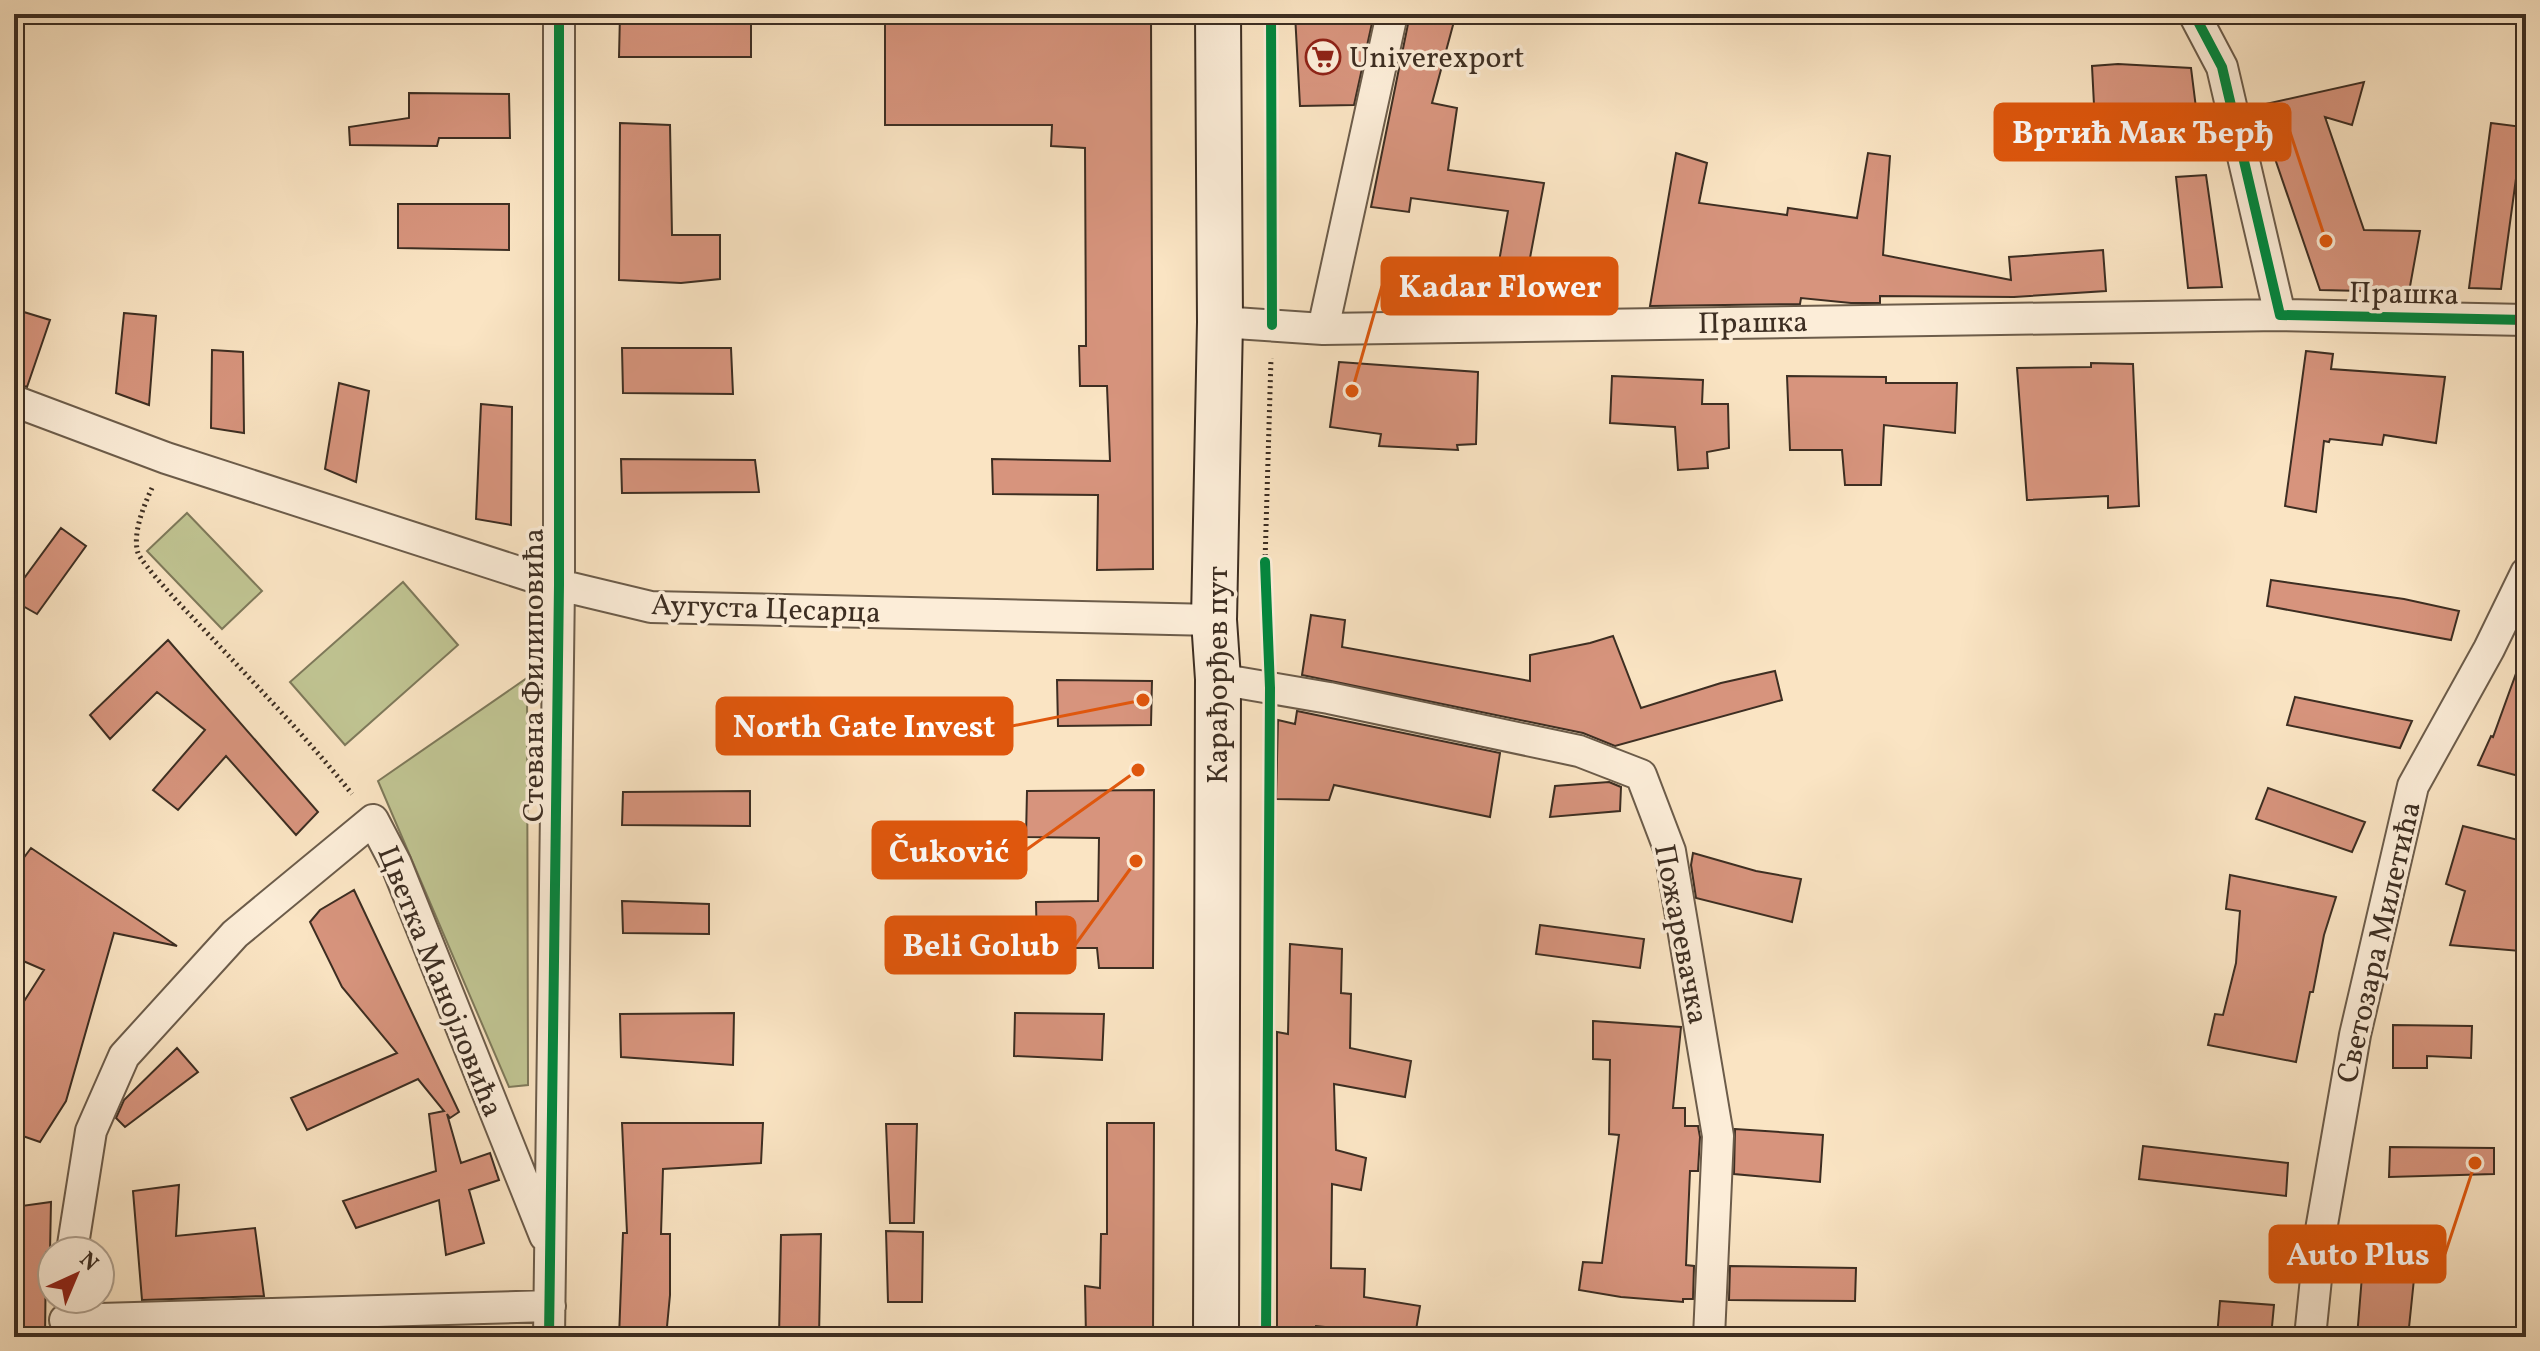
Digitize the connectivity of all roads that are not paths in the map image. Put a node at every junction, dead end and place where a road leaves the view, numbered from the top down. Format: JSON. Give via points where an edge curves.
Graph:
{"nodes":[{"id":1,"x":559,"y":14,"type":"edge"},
{"id":2,"x":1218,"y":14,"type":"edge"},
{"id":3,"x":1392,"y":14,"type":"edge"},
{"id":4,"x":2194,"y":14,"type":"edge"},
{"id":5,"x":2280,"y":315,"type":"junction"},
{"id":6,"x":2526,"y":320,"type":"edge"},
{"id":7,"x":1220,"y":322,"type":"junction"},
{"id":8,"x":1323,"y":329,"type":"junction"},
{"id":9,"x":14,"y":401,"type":"edge"},
{"id":10,"x":2526,"y":573,"type":"edge"},
{"id":11,"x":559,"y":585,"type":"junction"},
{"id":12,"x":1214,"y":620,"type":"junction"},
{"id":13,"x":1218,"y":679,"type":"junction"},
{"id":14,"x":75,"y":1235,"type":"edge"},
{"id":15,"x":551,"y":1250,"type":"junction"},
{"id":16,"x":550,"y":1306,"type":"junction"},
{"id":17,"x":65,"y":1319,"type":"edge"},
{"id":18,"x":549,"y":1337,"type":"edge"},
{"id":19,"x":1216,"y":1337,"type":"edge"},
{"id":20,"x":1709,"y":1337,"type":"edge"},
{"id":21,"x":2310,"y":1337,"type":"edge"}],
"edges":[{"from":1,"to":11,"type":"street","name":"Стевана Филиповића"},
{"from":2,"to":7,"type":"main road","name":"Карађорђев пут"},
{"from":3,"to":8,"type":"street"},
{"from":4,"to":5,"type":"street","via":[[2222,67]]},
{"from":5,"to":6,"type":"street","name":"Прашка"},
{"from":5,"to":8,"type":"street","name":"Прашка"},
{"from":7,"to":8,"type":"street","name":"Прашка"},
{"from":7,"to":12,"type":"main road","name":"Карађорђев пут"},
{"from":9,"to":11,"type":"street","name":"Аугуста Цесарца","via":[[166,458]]},
{"from":10,"to":21,"type":"street","name":"Светозара Милетића","via":[[2413,786],[2355,1035],[2321,1230]]},
{"from":11,"to":12,"type":"street","name":"Аугуста Цесарца","via":[[651,607]]},
{"from":11,"to":15,"type":"street","name":"Стевана Филиповића"},
{"from":12,"to":13,"type":"main road","name":"Карађорђев пут"},
{"from":13,"to":19,"type":"main road","name":"Карађорђев пут"},
{"from":13,"to":20,"type":"street","name":"Пожаревачка","via":[[1579,751],[1641,775],[1670,851],[1718,1136]]},
{"from":14,"to":15,"type":"street","name":"Цветка Манојловића","via":[[91,1131],[124,1056],[235,934],[373,820],[396,864]]},
{"from":15,"to":16,"type":"street","name":"Стевана Филиповића"},
{"from":16,"to":17,"type":"street"},
{"from":16,"to":18,"type":"street","name":"Стевана Филиповића"}]}
